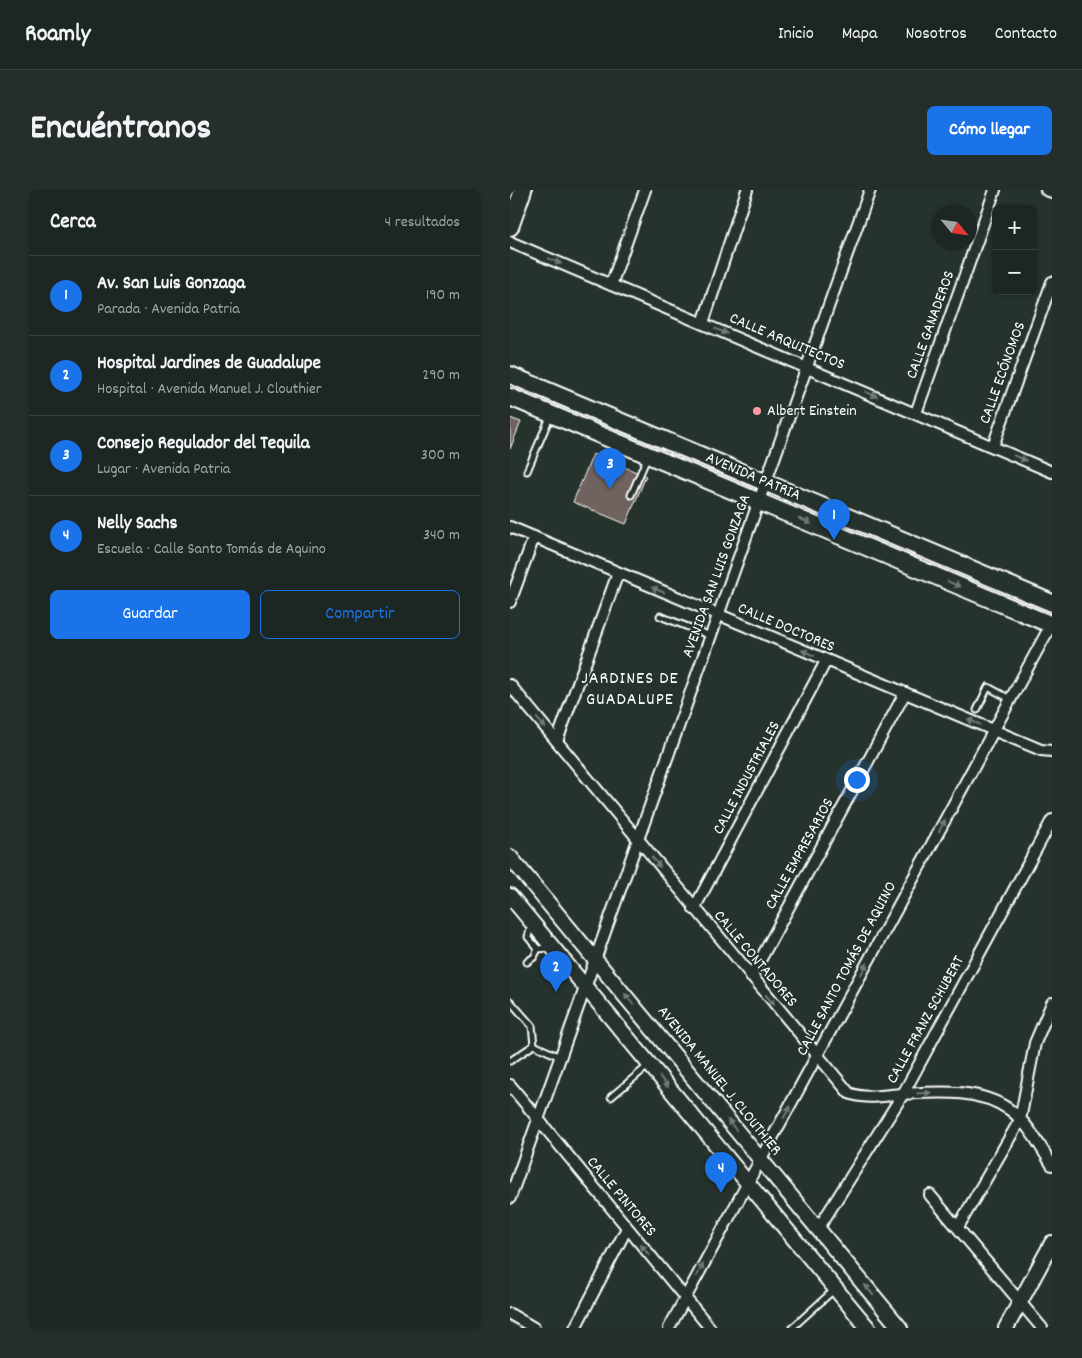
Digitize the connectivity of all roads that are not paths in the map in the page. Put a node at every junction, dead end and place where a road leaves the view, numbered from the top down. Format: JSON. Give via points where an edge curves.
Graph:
{"nodes":[{"id":1,"x":523,"y":190,"type":"edge"},
{"id":2,"x":645,"y":190,"type":"edge"},
{"id":3,"x":747,"y":190,"type":"edge"},
{"id":4,"x":870,"y":190,"type":"edge"},
{"id":5,"x":995,"y":190,"type":"edge"},
{"id":6,"x":1046,"y":190,"type":"edge"},
{"id":7,"x":1052,"y":192,"type":"edge"},
{"id":8,"x":510,"y":227,"type":"edge"},
{"id":9,"x":510,"y":242,"type":"edge"},
{"id":10,"x":1052,"y":282,"type":"edge"},
{"id":11,"x":611,"y":285,"type":"junction"},
{"id":12,"x":703,"y":323,"type":"junction"},
{"id":13,"x":808,"y":367,"type":"junction"},
{"id":14,"x":510,"y":375,"type":"edge"},
{"id":15,"x":510,"y":397,"type":"edge"},
{"id":16,"x":916,"y":413,"type":"junction"},
{"id":17,"x":551,"y":414,"type":"junction"},
{"id":18,"x":993,"y":446,"type":"junction"},
{"id":19,"x":648,"y":455,"type":"junction"},
{"id":20,"x":527,"y":471,"type":"dead end"},
{"id":21,"x":1052,"y":472,"type":"edge"},
{"id":22,"x":766,"y":483,"type":"junction"},
{"id":23,"x":631,"y":495,"type":"dead end"},
{"id":24,"x":760,"y":502,"type":"junction"},
{"id":25,"x":510,"y":527,"type":"edge"},
{"id":26,"x":534,"y":537,"type":"junction"},
{"id":27,"x":618,"y":573,"type":"junction"},
{"id":28,"x":510,"y":602,"type":"edge"},
{"id":29,"x":1052,"y":602,"type":"edge"},
{"id":30,"x":660,"y":616,"type":"dead end"},
{"id":31,"x":719,"y":616,"type":"junction"},
{"id":32,"x":1052,"y":624,"type":"edge"},
{"id":33,"x":712,"y":636,"type":"junction"},
{"id":34,"x":826,"y":661,"type":"junction"},
{"id":35,"x":510,"y":685,"type":"edge"},
{"id":36,"x":905,"y":693,"type":"junction"},
{"id":37,"x":1010,"y":700,"type":"junction"},
{"id":38,"x":977,"y":710,"type":"dead end"},
{"id":39,"x":994,"y":730,"type":"junction"},
{"id":40,"x":557,"y":741,"type":"junction"},
{"id":41,"x":1052,"y":751,"type":"edge"},
{"id":42,"x":1052,"y":820,"type":"edge"},
{"id":43,"x":639,"y":840,"type":"junction"},
{"id":44,"x":510,"y":857,"type":"edge"},
{"id":45,"x":536,"y":888,"type":"junction"},
{"id":46,"x":513,"y":900,"type":"edge"},
{"id":47,"x":694,"y":909,"type":"junction"},
{"id":48,"x":532,"y":923,"type":"junction"},
{"id":49,"x":553,"y":948,"type":"junction"},
{"id":50,"x":538,"y":949,"type":"junction"},
{"id":51,"x":596,"y":960,"type":"junction"},
{"id":52,"x":528,"y":962,"type":"dead end"},
{"id":53,"x":751,"y":977,"type":"junction"},
{"id":54,"x":586,"y":988,"type":"junction"},
{"id":55,"x":510,"y":1001,"type":"edge"},
{"id":56,"x":1052,"y":1003,"type":"edge"},
{"id":57,"x":534,"y":1045,"type":"junction"},
{"id":58,"x":817,"y":1056,"type":"junction"},
{"id":59,"x":560,"y":1057,"type":"junction"},
{"id":60,"x":510,"y":1061,"type":"edge"},
{"id":61,"x":650,"y":1065,"type":"junction"},
{"id":62,"x":510,"y":1085,"type":"edge"},
{"id":63,"x":904,"y":1094,"type":"junction"},
{"id":64,"x":612,"y":1097,"type":"dead end"},
{"id":65,"x":537,"y":1119,"type":"junction"},
{"id":66,"x":1020,"y":1120,"type":"junction"},
{"id":67,"x":760,"y":1160,"type":"junction"},
{"id":68,"x":1052,"y":1165,"type":"edge"},
{"id":69,"x":748,"y":1182,"type":"junction"},
{"id":70,"x":930,"y":1195,"type":"dead end"},
{"id":71,"x":510,"y":1198,"type":"edge"},
{"id":72,"x":958,"y":1227,"type":"junction"},
{"id":73,"x":627,"y":1228,"type":"junction"},
{"id":74,"x":818,"y":1229,"type":"junction"},
{"id":75,"x":1052,"y":1243,"type":"edge"},
{"id":76,"x":836,"y":1288,"type":"junction"},
{"id":77,"x":685,"y":1298,"type":"junction"},
{"id":78,"x":1021,"y":1301,"type":"junction"},
{"id":79,"x":510,"y":1314,"type":"edge"},
{"id":80,"x":534,"y":1328,"type":"edge"},
{"id":81,"x":575,"y":1328,"type":"edge"},
{"id":82,"x":668,"y":1328,"type":"edge"},
{"id":83,"x":710,"y":1328,"type":"edge"},
{"id":84,"x":792,"y":1328,"type":"edge"},
{"id":85,"x":868,"y":1328,"type":"edge"},
{"id":86,"x":900,"y":1328,"type":"edge"},
{"id":87,"x":1006,"y":1328,"type":"edge"},
{"id":88,"x":1042,"y":1328,"type":"edge"}],
"edges":[{"from":1,"to":8,"type":"main road"},
{"from":2,"to":11,"type":"street"},
{"from":3,"to":12,"type":"street"},
{"from":4,"to":13,"type":"street","name":"AVENIDA SAN LUIS GONZAGA"},
{"from":5,"to":16,"type":"street","name":"CALLE GANADEROS"},
{"from":6,"to":7,"type":"street"},
{"from":9,"to":11,"type":"street","name":"CALLE ARQUITECTOS","one_way":true},
{"from":10,"to":18,"type":"street","name":"CALLE ECÓNOMOS"},
{"from":11,"to":12,"type":"street","name":"CALLE ARQUITECTOS"},
{"from":12,"to":13,"type":"street","name":"CALLE ARQUITECTOS","one_way":true},
{"from":13,"to":16,"type":"street","name":"CALLE ARQUITECTOS","one_way":true},
{"from":13,"to":22,"type":"street","name":"AVENIDA SAN LUIS GONZAGA"},
{"from":14,"to":22,"type":"main road","name":"AVENIDA PATRIA"},
{"from":15,"to":17,"type":"main road","name":"AVENIDA PATRIA"},
{"from":16,"to":18,"type":"street","name":"CALLE ARQUITECTOS"},
{"from":17,"to":19,"type":"main road","name":"AVENIDA PATRIA"},
{"from":17,"to":20,"type":"lane"},
{"from":18,"to":21,"type":"street","name":"CALLE ARQUITECTOS","one_way":true},
{"from":19,"to":23,"type":"lane"},
{"from":19,"to":24,"type":"main road","name":"AVENIDA PATRIA"},
{"from":22,"to":24,"type":"street","name":"AVENIDA SAN LUIS GONZAGA"},
{"from":22,"to":29,"type":"main road","name":"AVENIDA PATRIA"},
{"from":24,"to":31,"type":"street","name":"AVENIDA SAN LUIS GONZAGA"},
{"from":24,"to":32,"type":"main road","name":"AVENIDA PATRIA","one_way":true},
{"from":25,"to":26,"type":"street","name":"CALLE DOCTORES"},
{"from":26,"to":27,"type":"street","name":"CALLE DOCTORES"},
{"from":26,"to":28,"type":"street"},
{"from":31,"to":27,"type":"street","name":"CALLE DOCTORES","one_way":true},
{"from":27,"to":40,"type":"street"},
{"from":30,"to":33,"type":"lane"},
{"from":31,"to":33,"type":"street","name":"AVENIDA SAN LUIS GONZAGA"},
{"from":34,"to":31,"type":"street","name":"CALLE DOCTORES","one_way":true},
{"from":32,"to":37,"type":"street","name":"CALLE SANTO TOMÁS DE AQUINO"},
{"from":33,"to":43,"type":"street","name":"AVENIDA SAN LUIS GONZAGA"},
{"from":34,"to":36,"type":"street","name":"CALLE DOCTORES"},
{"from":34,"to":47,"type":"street","name":"CALLE INDUSTRIALES"},
{"from":35,"to":40,"type":"street","name":"CALLE CONTADORES","one_way":true},
{"from":39,"to":36,"type":"street","name":"CALLE DOCTORES","one_way":true},
{"from":36,"to":53,"type":"street","name":"CALLE EMPRESARIOS"},
{"from":37,"to":38,"type":"lane","via":[[988,687]]},
{"from":37,"to":39,"type":"street","name":"CALLE SANTO TOMÁS DE AQUINO"},
{"from":39,"to":41,"type":"street","name":"CALLE DOCTORES","via":[[1041,750]]},
{"from":58,"to":39,"type":"street","name":"CALLE SANTO TOMÁS DE AQUINO","one_way":true},
{"from":40,"to":43,"type":"street","name":"CALLE CONTADORES"},
{"from":42,"to":63,"type":"street","name":"CALLE FRANZ SCHUBERT"},
{"from":43,"to":47,"type":"street","name":"CALLE CONTADORES","one_way":true},
{"from":43,"to":51,"type":"street","name":"AVENIDA SAN LUIS GONZAGA"},
{"from":44,"to":45,"type":"main road","name":"AVENIDA MANUEL J. CLOUTHIER"},
{"from":45,"to":46,"type":"main road"},
{"from":45,"to":51,"type":"main road","name":"AVENIDA MANUEL J. CLOUTHIER"},
{"from":46,"to":48,"type":"main road"},
{"from":47,"to":53,"type":"street","name":"CALLE CONTADORES"},
{"from":48,"to":49,"type":"main road"},
{"from":48,"to":50,"type":"lane","via":[[528,937]]},
{"from":49,"to":50,"type":"lane"},
{"from":49,"to":54,"type":"main road"},
{"from":50,"to":52,"type":"lane"},
{"from":51,"to":54,"type":"street","name":"AVENIDA SAN LUIS GONZAGA"},
{"from":67,"to":51,"type":"main road","name":"AVENIDA MANUEL J. CLOUTHIER","one_way":true},
{"from":53,"to":58,"type":"street","name":"CALLE CONTADORES","one_way":true},
{"from":54,"to":59,"type":"street","name":"AVENIDA SAN LUIS GONZAGA"},
{"from":54,"to":61,"type":"main road"},
{"from":55,"to":57,"type":"lane","via":[[532,1026]]},
{"from":56,"to":66,"type":"street","via":[[1035,1043]]},
{"from":57,"to":59,"type":"lane"},
{"from":57,"to":60,"type":"lane"},
{"from":58,"to":63,"type":"street","name":"CALLE CONTADORES","via":[[849,1093],[866,1097]]},
{"from":67,"to":58,"type":"street","name":"CALLE SANTO TOMÁS DE AQUINO","one_way":true},
{"from":59,"to":65,"type":"street","name":"AVENIDA SAN LUIS GONZAGA"},
{"from":61,"to":64,"type":"lane"},
{"from":61,"to":69,"type":"main road","one_way":true},
{"from":62,"to":65,"type":"street","name":"CALLE PINTORES"},
{"from":63,"to":66,"type":"street","name":"CALLE CONTADORES","one_way":true,"via":[[971,1094],[1000,1104]]},
{"from":63,"to":74,"type":"street","name":"CALLE FRANZ SCHUBERT"},
{"from":65,"to":71,"type":"street","name":"AVENIDA SAN LUIS GONZAGA"},
{"from":65,"to":73,"type":"street","name":"CALLE PINTORES"},
{"from":66,"to":68,"type":"street","name":"CALLE CONTADORES"},
{"from":66,"to":72,"type":"street"},
{"from":67,"to":69,"type":"street","name":"CALLE SANTO TOMÁS DE AQUINO"},
{"from":67,"to":74,"type":"main road","name":"AVENIDA MANUEL J. CLOUTHIER"},
{"from":69,"to":76,"type":"main road"},
{"from":77,"to":69,"type":"street","name":"CALLE SANTO TOMÁS DE AQUINO","one_way":true},
{"from":70,"to":72,"type":"street"},
{"from":72,"to":78,"type":"street"},
{"from":77,"to":73,"type":"street","name":"CALLE PINTORES","one_way":true},
{"from":73,"to":81,"type":"street"},
{"from":86,"to":74,"type":"main road","name":"AVENIDA MANUEL J. CLOUTHIER","one_way":true},
{"from":75,"to":78,"type":"main road"},
{"from":76,"to":84,"type":"lane"},
{"from":76,"to":85,"type":"main road"},
{"from":77,"to":82,"type":"street","name":"CALLE SANTO TOMÁS DE AQUINO"},
{"from":77,"to":83,"type":"street","name":"CALLE PINTORES"},
{"from":78,"to":87,"type":"main road"},
{"from":78,"to":88,"type":"street"},
{"from":79,"to":80,"type":"street"}]}
